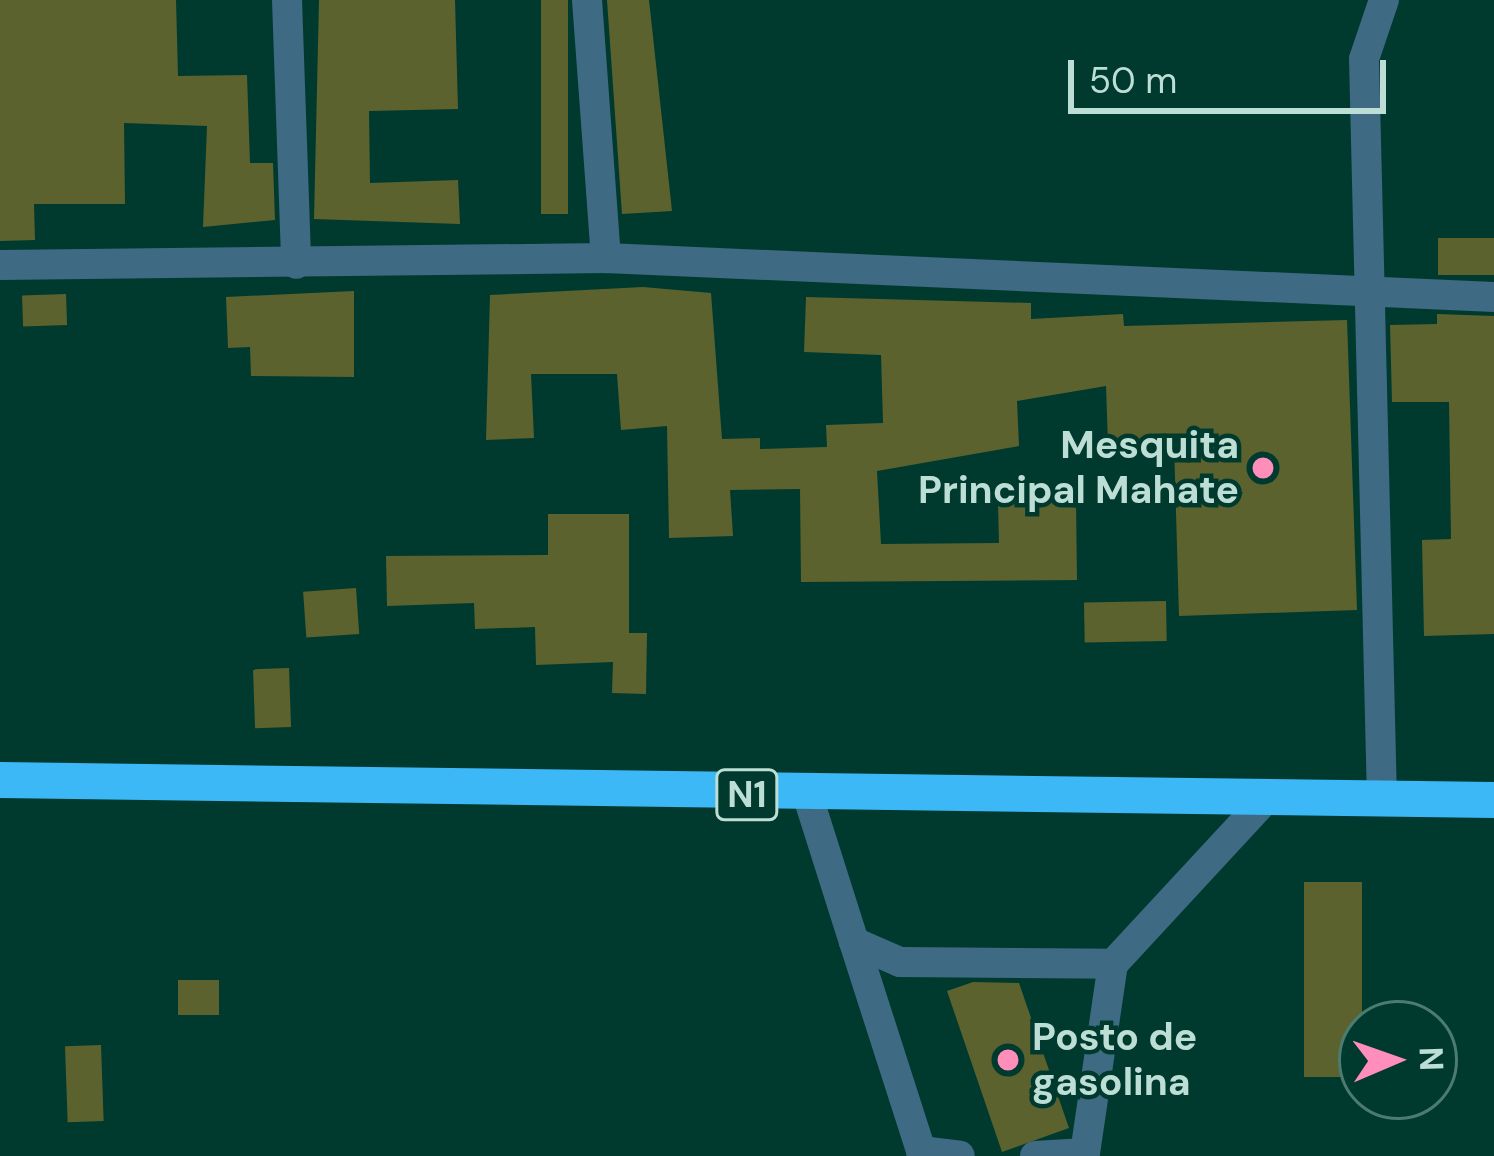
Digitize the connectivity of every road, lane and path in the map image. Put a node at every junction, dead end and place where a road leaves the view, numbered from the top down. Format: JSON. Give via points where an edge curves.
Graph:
{"nodes":[{"id":1,"x":287,"y":0,"type":"edge"},
{"id":2,"x":587,"y":0,"type":"edge"},
{"id":3,"x":1384,"y":0,"type":"edge"},
{"id":4,"x":606,"y":258,"type":"junction"},
{"id":5,"x":296,"y":264,"type":"junction"},
{"id":6,"x":0,"y":265,"type":"edge"},
{"id":7,"x":1494,"y":297,"type":"edge"},
{"id":8,"x":1368,"y":298,"type":"junction"},
{"id":9,"x":0,"y":780,"type":"edge"},
{"id":10,"x":808,"y":797,"type":"junction"},
{"id":11,"x":1382,"y":800,"type":"junction"},
{"id":12,"x":1494,"y":800,"type":"edge"},
{"id":13,"x":1264,"y":801,"type":"junction"},
{"id":14,"x":854,"y":942,"type":"junction"},
{"id":15,"x":1113,"y":964,"type":"junction"},
{"id":16,"x":960,"y":1156,"type":"edge"},
{"id":17,"x":1035,"y":1156,"type":"edge"}],
"edges":[{"from":1,"to":5,"type":"street"},
{"from":2,"to":4,"type":"street"},
{"from":3,"to":8,"type":"street","via":[[1364,58]]},
{"from":4,"to":5,"type":"street"},
{"from":4,"to":8,"type":"street"},
{"from":5,"to":6,"type":"street"},
{"from":7,"to":8,"type":"street"},
{"from":8,"to":11,"type":"street"},
{"from":9,"to":10,"type":"highway","number":"N1"},
{"from":10,"to":13,"type":"highway","number":"N1"},
{"from":10,"to":14,"type":"street"},
{"from":11,"to":12,"type":"highway","number":"N1"},
{"from":11,"to":13,"type":"highway","number":"N1"},
{"from":13,"to":15,"type":"street"},
{"from":14,"to":15,"type":"street","via":[[900,962]]},
{"from":14,"to":16,"type":"street","via":[[921,1151]]},
{"from":15,"to":17,"type":"street","via":[[1085,1153]]}]}
